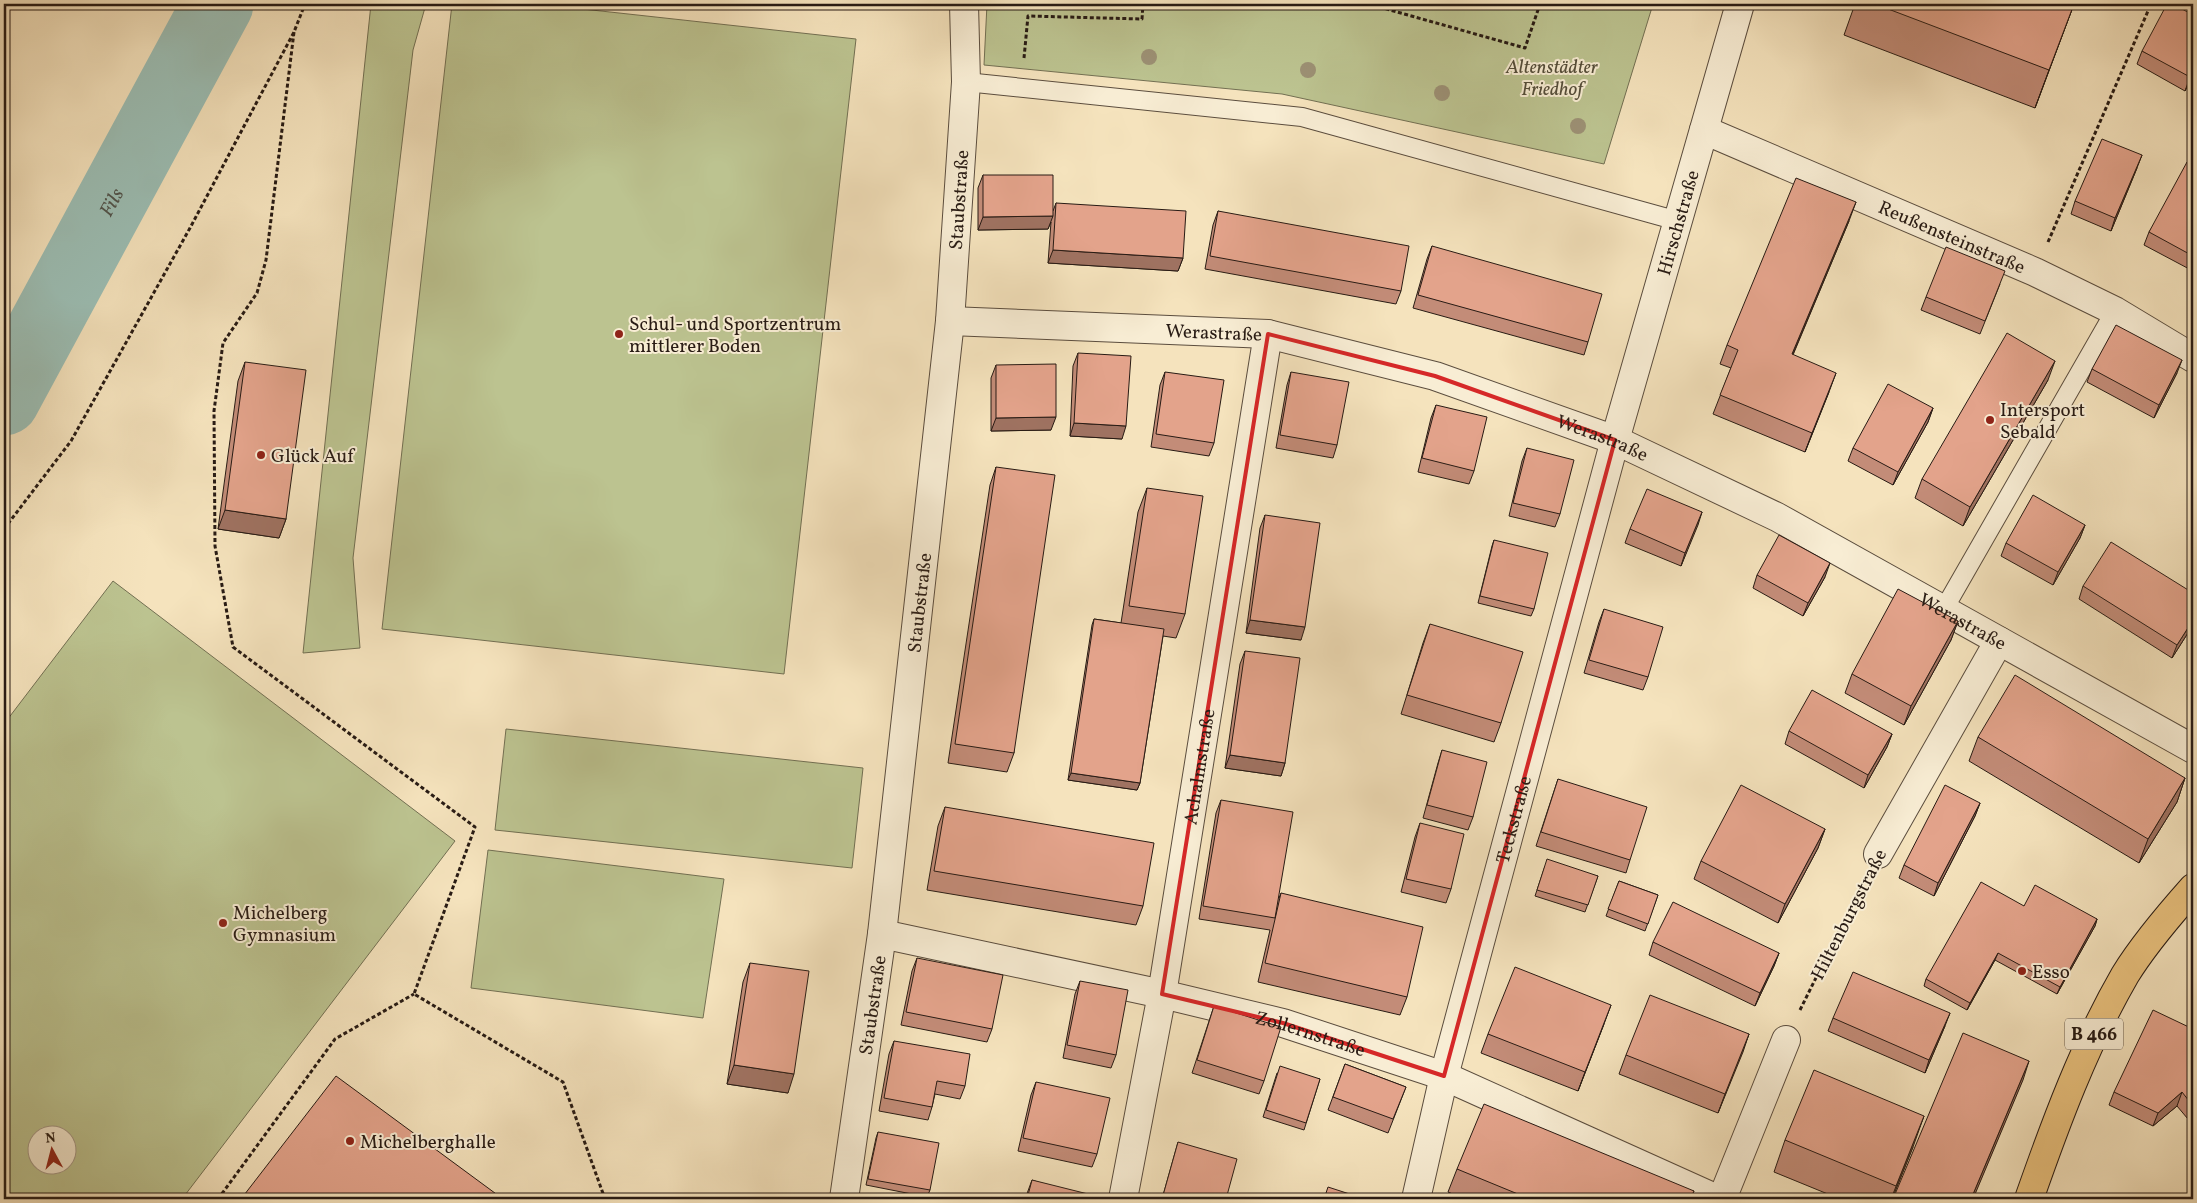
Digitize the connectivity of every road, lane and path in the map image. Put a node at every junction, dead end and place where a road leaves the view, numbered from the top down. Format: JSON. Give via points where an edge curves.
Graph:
{"nodes":[{"id":1,"x":305,"y":4,"type":"edge"},
{"id":2,"x":964,"y":4,"type":"edge"},
{"id":3,"x":1143,"y":4,"type":"edge"},
{"id":4,"x":1383,"y":4,"type":"edge"},
{"id":5,"x":1540,"y":4,"type":"edge"},
{"id":6,"x":1740,"y":4,"type":"edge"},
{"id":7,"x":2151,"y":4,"type":"edge"},
{"id":8,"x":2186,"y":4,"type":"edge"},
{"id":9,"x":2193,"y":8,"type":"edge"},
{"id":10,"x":294,"y":32,"type":"junction"},
{"id":11,"x":966,"y":82,"type":"junction"},
{"id":12,"x":1021,"y":88,"type":"junction"},
{"id":13,"x":1704,"y":130,"type":"junction"},
{"id":14,"x":1678,"y":221,"type":"junction"},
{"id":15,"x":2035,"y":272,"type":"junction"},
{"id":16,"x":2115,"y":311,"type":"junction"},
{"id":17,"x":950,"y":321,"type":"junction"},
{"id":18,"x":1268,"y":334,"type":"junction"},
{"id":19,"x":2193,"y":358,"type":"edge"},
{"id":20,"x":1615,"y":440,"type":"junction"},
{"id":21,"x":4,"y":529,"type":"edge"},
{"id":22,"x":1944,"y":609,"type":"junction"},
{"id":23,"x":1999,"y":641,"type":"junction"},
{"id":24,"x":2193,"y":749,"type":"edge"},
{"id":25,"x":1878,"y":854,"type":"joint"},
{"id":26,"x":2193,"y":888,"type":"edge"},
{"id":27,"x":882,"y":934,"type":"junction"},
{"id":28,"x":414,"y":994,"type":"junction"},
{"id":29,"x":1162,"y":994,"type":"junction"},
{"id":30,"x":1786,"y":1040,"type":"joint"},
{"id":31,"x":1444,"y":1076,"type":"junction"},
{"id":32,"x":218,"y":1199,"type":"edge"},
{"id":33,"x":605,"y":1199,"type":"edge"},
{"id":34,"x":844,"y":1199,"type":"edge"},
{"id":35,"x":1123,"y":1199,"type":"edge"},
{"id":36,"x":1416,"y":1199,"type":"edge"},
{"id":37,"x":1717,"y":1199,"type":"edge"},
{"id":38,"x":1722,"y":1199,"type":"edge"},
{"id":39,"x":2028,"y":1199,"type":"edge"}],
"edges":[{"from":1,"to":10,"type":"path"},
{"from":2,"to":11,"type":"street","name":"Staubstraße"},
{"from":3,"to":12,"type":"path","via":[[1142,19],[1028,16]]},
{"from":4,"to":5,"type":"path","via":[[1383,8],[1525,48]]},
{"from":6,"to":13,"type":"street","name":"Hirschstraße"},
{"from":7,"to":15,"type":"path"},
{"from":8,"to":9,"type":"street"},
{"from":10,"to":21,"type":"path","via":[[190,228],[71,441]]},
{"from":10,"to":28,"type":"path","via":[[266,260],[257,293],[223,343],[214,411],[214,546],[233,647],[475,827]]},
{"from":11,"to":12,"type":"lane"},
{"from":11,"to":17,"type":"street","name":"Staubstraße"},
{"from":12,"to":14,"type":"lane","via":[[1302,117]]},
{"from":13,"to":14,"type":"street","name":"Hirschstraße"},
{"from":13,"to":15,"type":"street","name":"Reußensteinstraße"},
{"from":14,"to":20,"type":"street","name":"Hirschstraße"},
{"from":15,"to":16,"type":"street","name":"Reußensteinstraße"},
{"from":16,"to":19,"type":"street","name":"Reußensteinstraße"},
{"from":16,"to":22,"type":"lane"},
{"from":17,"to":18,"type":"street","name":"Werastraße"},
{"from":17,"to":27,"type":"street","name":"Staubstraße"},
{"from":18,"to":20,"type":"street","name":"Werastraße","via":[[1435,376]]},
{"from":18,"to":29,"type":"street","name":"Achalmstraße"},
{"from":20,"to":22,"type":"street","name":"Werastraße","via":[[1777,517]]},
{"from":20,"to":31,"type":"street","name":"Teckstraße"},
{"from":22,"to":23,"type":"street","name":"Werastraße"},
{"from":23,"to":24,"type":"street","name":"Werastraße"},
{"from":23,"to":25,"type":"street","name":"Hiltenburgstraße"},
{"from":25,"to":30,"type":"path","name":"Hiltenburgstraße"},
{"from":26,"to":39,"type":"main road","number":"B 466","via":[[2126,974],[2060,1109]]},
{"from":27,"to":29,"type":"street","name":"Zollernstraße"},
{"from":27,"to":34,"type":"street","name":"Staubstraße"},
{"from":28,"to":32,"type":"path","via":[[335,1039]]},
{"from":28,"to":33,"type":"path","via":[[563,1082]]},
{"from":29,"to":31,"type":"street","name":"Zollernstraße","via":[[1283,1023]]},
{"from":29,"to":35,"type":"street","name":"Achalmstraße"},
{"from":30,"to":38,"type":"street"},
{"from":31,"to":36,"type":"street","name":"Teckstraße"},
{"from":31,"to":37,"type":"street","name":"Zollernstraße"}]}
